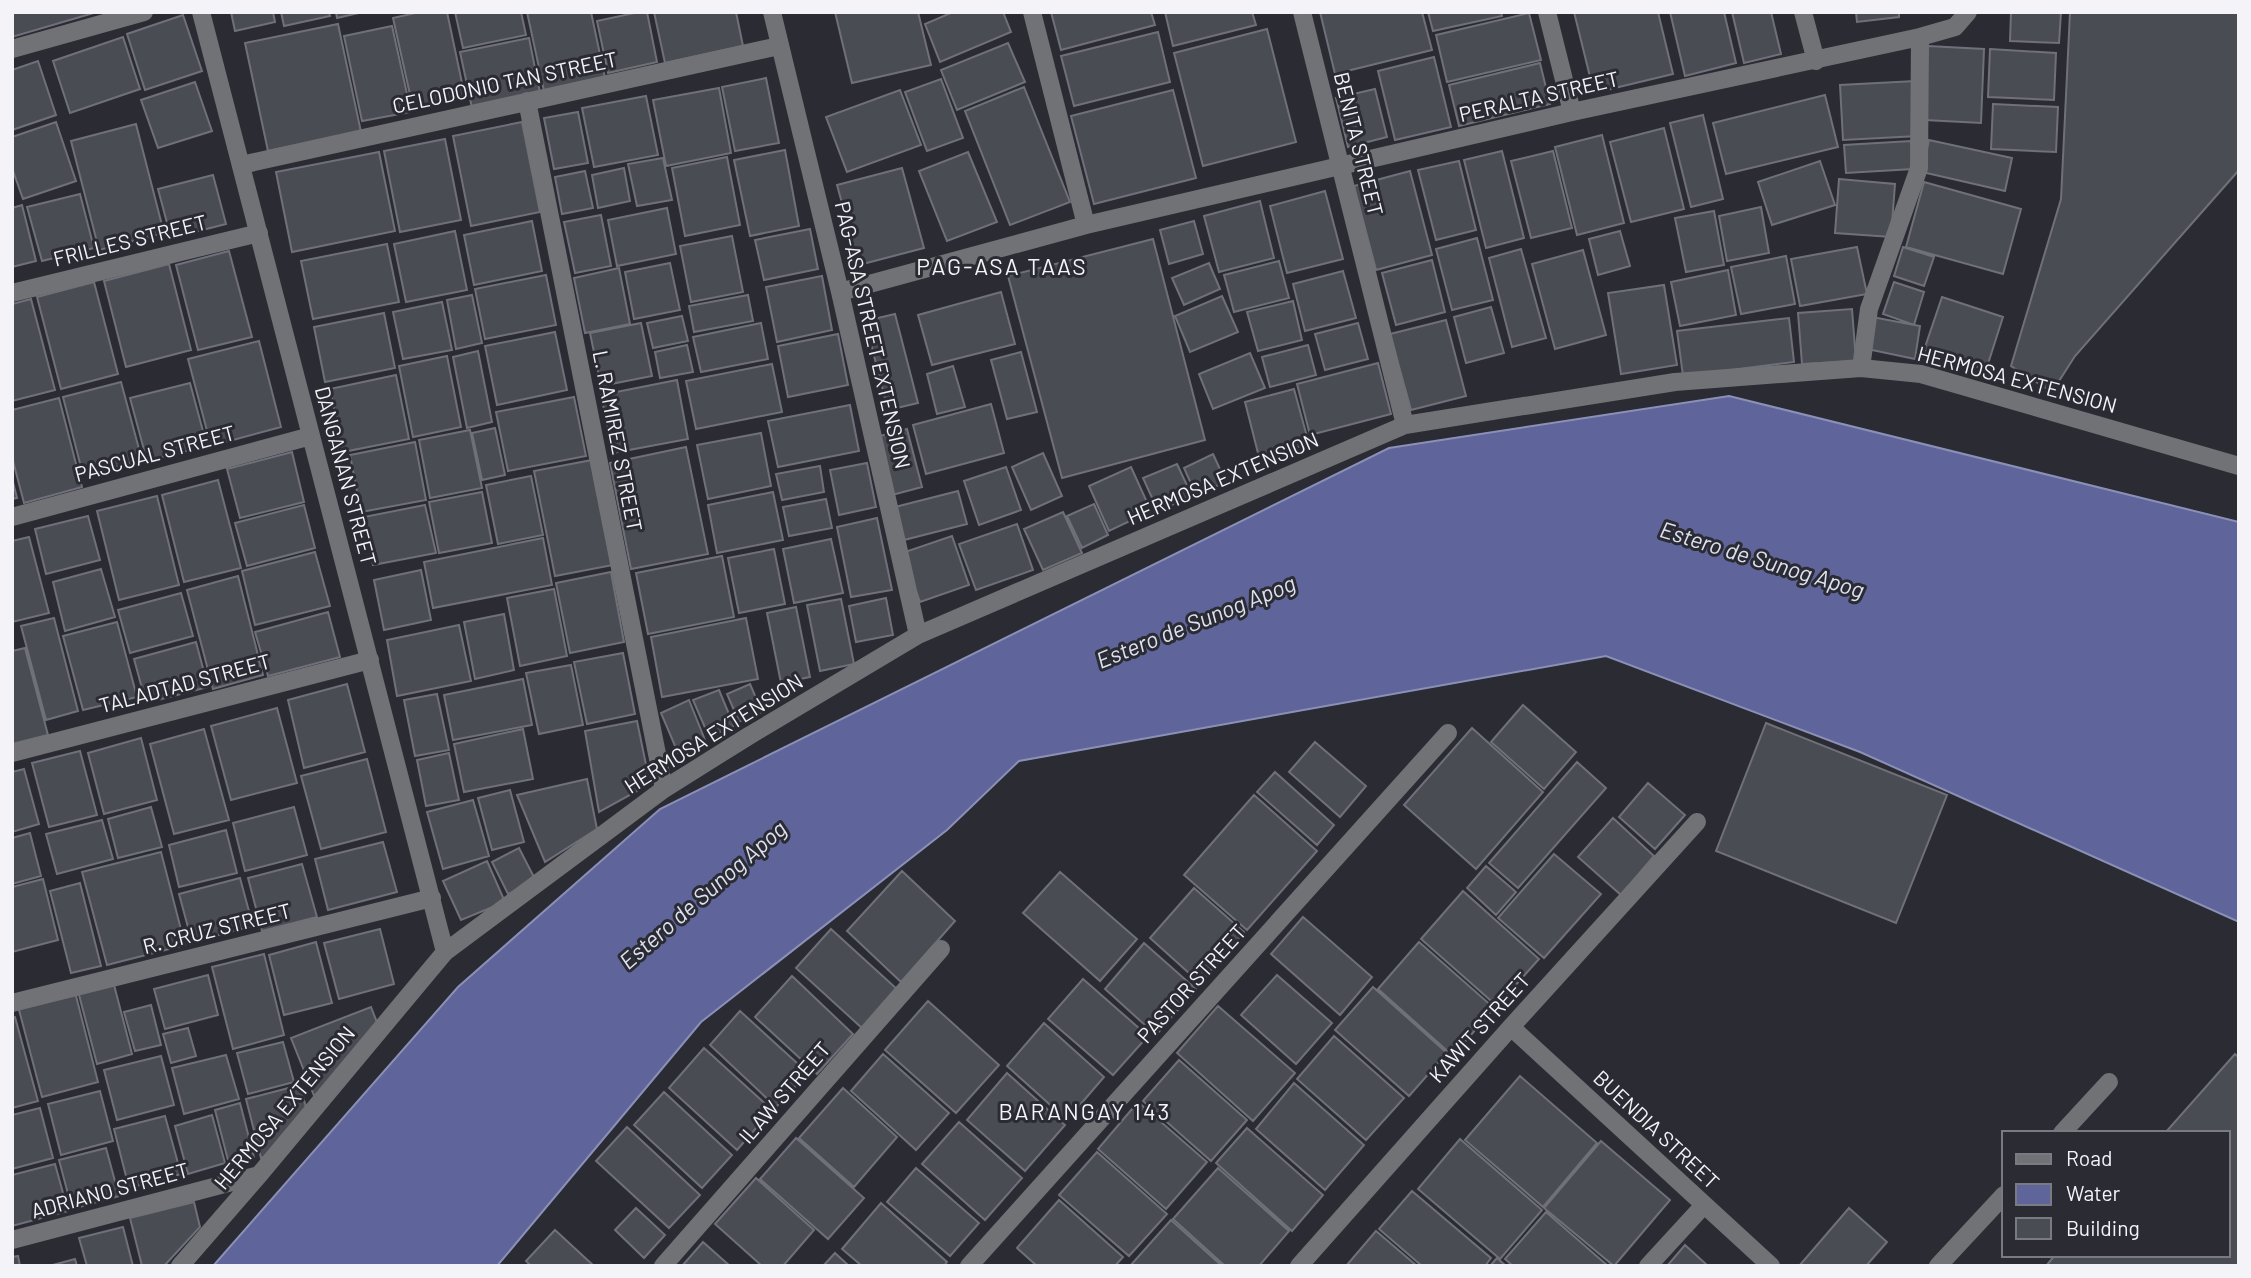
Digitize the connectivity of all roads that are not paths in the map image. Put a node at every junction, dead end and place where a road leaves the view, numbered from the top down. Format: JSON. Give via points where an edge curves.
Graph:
{"nodes":[{"id":1,"x":144,"y":12,"type":"edge"},
{"id":2,"x":201,"y":12,"type":"edge"},
{"id":3,"x":772,"y":12,"type":"edge"},
{"id":4,"x":1032,"y":12,"type":"edge"},
{"id":5,"x":1302,"y":12,"type":"edge"},
{"id":6,"x":1547,"y":12,"type":"edge"},
{"id":7,"x":1803,"y":12,"type":"edge"},
{"id":8,"x":1968,"y":12,"type":"edge"},
{"id":9,"x":1920,"y":37,"type":"junction"},
{"id":10,"x":779,"y":46,"type":"junction"},
{"id":11,"x":12,"y":49,"type":"edge"},
{"id":12,"x":1816,"y":61,"type":"junction"},
{"id":13,"x":527,"y":101,"type":"junction"},
{"id":14,"x":1573,"y":112,"type":"junction"},
{"id":15,"x":241,"y":165,"type":"junction"},
{"id":16,"x":1341,"y":165,"type":"junction"},
{"id":17,"x":1086,"y":225,"type":"junction"},
{"id":18,"x":259,"y":233,"type":"junction"},
{"id":19,"x":840,"y":292,"type":"junction"},
{"id":20,"x":12,"y":293,"type":"edge"},
{"id":21,"x":1861,"y":368,"type":"junction"},
{"id":22,"x":1405,"y":425,"type":"junction"},
{"id":23,"x":311,"y":436,"type":"junction"},
{"id":24,"x":2239,"y":467,"type":"edge"},
{"id":25,"x":12,"y":517,"type":"edge"},
{"id":26,"x":918,"y":635,"type":"junction"},
{"id":27,"x":370,"y":660,"type":"junction"},
{"id":28,"x":1448,"y":733,"type":"dead end"},
{"id":29,"x":12,"y":753,"type":"edge"},
{"id":30,"x":664,"y":789,"type":"junction"},
{"id":31,"x":1697,"y":822,"type":"dead end"},
{"id":32,"x":432,"y":898,"type":"junction"},
{"id":33,"x":942,"y":949,"type":"dead end"},
{"id":34,"x":445,"y":951,"type":"junction"},
{"id":35,"x":12,"y":1003,"type":"edge"},
{"id":36,"x":1511,"y":1027,"type":"junction"},
{"id":37,"x":2109,"y":1082,"type":"dead end"},
{"id":38,"x":2065,"y":1131,"type":"edge"},
{"id":39,"x":259,"y":1175,"type":"junction"},
{"id":40,"x":2002,"y":1197,"type":"edge"},
{"id":41,"x":1704,"y":1205,"type":"junction"},
{"id":42,"x":12,"y":1240,"type":"edge"},
{"id":43,"x":180,"y":1266,"type":"edge"},
{"id":44,"x":663,"y":1266,"type":"edge"},
{"id":45,"x":969,"y":1266,"type":"edge"},
{"id":46,"x":1299,"y":1266,"type":"edge"},
{"id":47,"x":1647,"y":1266,"type":"edge"},
{"id":48,"x":1770,"y":1266,"type":"edge"},
{"id":49,"x":1938,"y":1266,"type":"edge"}],
"edges":[{"from":1,"to":11,"type":"street"},
{"from":2,"to":15,"type":"street","name":"DANGANAN STREET"},
{"from":3,"to":10,"type":"street","name":"PAG-ASA STREET EXTENSION"},
{"from":4,"to":17,"type":"street"},
{"from":5,"to":16,"type":"street","name":"BENITA STREET"},
{"from":6,"to":14,"type":"street"},
{"from":7,"to":12,"type":"street"},
{"from":8,"to":9,"type":"street","name":"PERALTA STREET","via":[[1955,27]]},
{"from":9,"to":12,"type":"street","name":"PERALTA STREET"},
{"from":9,"to":21,"type":"street","via":[[1919,168],[1869,309]]},
{"from":10,"to":13,"type":"street","name":"CELODONIO TAN STREET"},
{"from":10,"to":19,"type":"street","name":"PAG-ASA STREET EXTENSION"},
{"from":12,"to":14,"type":"street","name":"PERALTA STREET"},
{"from":13,"to":15,"type":"street","name":"CELODONIO TAN STREET"},
{"from":13,"to":30,"type":"street","name":"L. RAMIREZ STREET"},
{"from":14,"to":16,"type":"street","name":"PERALTA STREET"},
{"from":15,"to":18,"type":"street","name":"DANGANAN STREET"},
{"from":16,"to":17,"type":"street","name":"PERALTA STREET"},
{"from":16,"to":22,"type":"street","name":"BENITA STREET"},
{"from":17,"to":19,"type":"street","name":"PERALTA STREET"},
{"from":18,"to":20,"type":"street","name":"FRILLES STREET"},
{"from":18,"to":23,"type":"street","name":"DANGANAN STREET"},
{"from":19,"to":26,"type":"street","name":"PAG-ASA STREET EXTENSION"},
{"from":21,"to":22,"type":"street","name":"HERMOSA EXTENSION","via":[[1675,382]]},
{"from":21,"to":24,"type":"street","name":"HERMOSA EXTENSION","via":[[1921,374]]},
{"from":22,"to":26,"type":"street","name":"HERMOSA EXTENSION"},
{"from":23,"to":25,"type":"street","name":"PASCUAL STREET"},
{"from":23,"to":27,"type":"street","name":"DANGANAN STREET"},
{"from":26,"to":30,"type":"street","name":"HERMOSA EXTENSION"},
{"from":27,"to":29,"type":"street","name":"TALADTAD STREET"},
{"from":27,"to":32,"type":"street","name":"DANGANAN STREET"},
{"from":28,"to":45,"type":"street","name":"PASTOR STREET"},
{"from":30,"to":34,"type":"street","name":"HERMOSA EXTENSION"},
{"from":31,"to":36,"type":"street","name":"KAWIT STREET"},
{"from":32,"to":34,"type":"street","name":"DANGANAN STREET"},
{"from":32,"to":35,"type":"street","name":"R. CRUZ STREET"},
{"from":33,"to":44,"type":"street","name":"ILAW STREET"},
{"from":34,"to":39,"type":"street","name":"HERMOSA EXTENSION"},
{"from":36,"to":41,"type":"street","name":"BUENDIA STREET"},
{"from":36,"to":46,"type":"street","name":"KAWIT STREET"},
{"from":37,"to":38,"type":"street"},
{"from":39,"to":42,"type":"street","name":"ADRIANO STREET"},
{"from":39,"to":43,"type":"street","name":"HERMOSA EXTENSION"},
{"from":40,"to":49,"type":"street"},
{"from":41,"to":47,"type":"street"},
{"from":41,"to":48,"type":"street","name":"BUENDIA STREET"}]}
